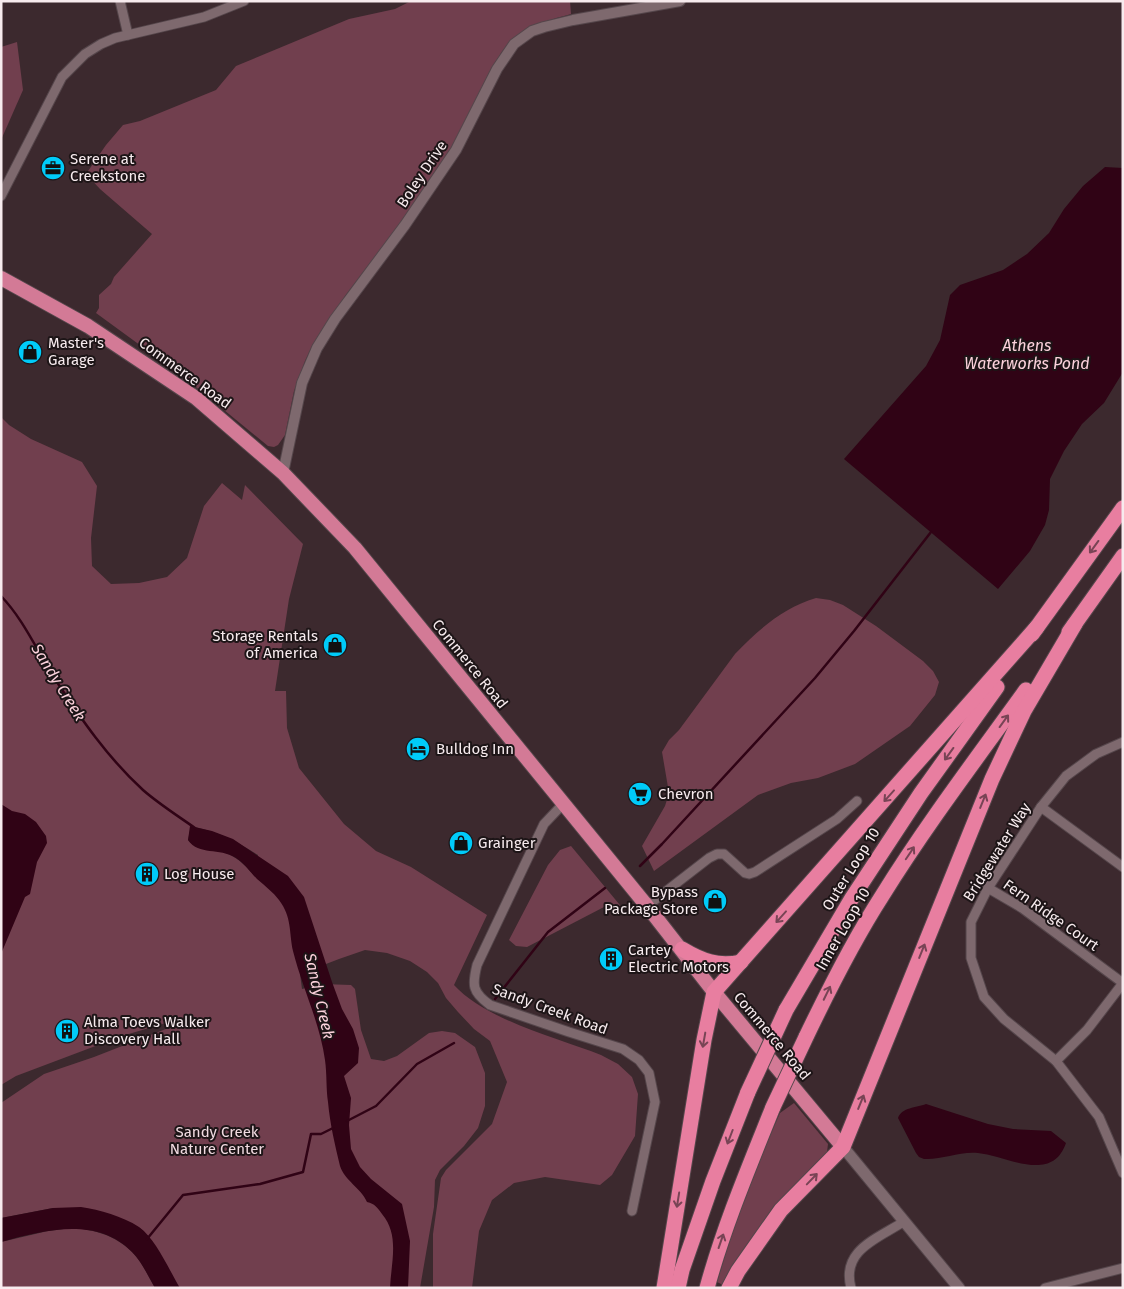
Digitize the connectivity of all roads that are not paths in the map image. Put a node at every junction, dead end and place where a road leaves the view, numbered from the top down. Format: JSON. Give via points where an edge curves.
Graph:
{"nodes":[{"id":1,"x":120,"y":1,"type":"edge"},
{"id":2,"x":244,"y":1,"type":"edge"},
{"id":3,"x":678,"y":1,"type":"edge"},
{"id":4,"x":128,"y":35,"type":"junction"},
{"id":5,"x":1,"y":196,"type":"edge"},
{"id":6,"x":1,"y":278,"type":"edge"},
{"id":7,"x":283,"y":473,"type":"junction"},
{"id":8,"x":1123,"y":508,"type":"edge"},
{"id":9,"x":1123,"y":556,"type":"edge"},
{"id":10,"x":1075,"y":624,"type":"junction"},
{"id":11,"x":1036,"y":628,"type":"junction"},
{"id":12,"x":1123,"y":742,"type":"edge"},
{"id":13,"x":857,"y":801,"type":"dead end"},
{"id":14,"x":563,"y":804,"type":"junction"},
{"id":15,"x":1041,"y":807,"type":"junction"},
{"id":16,"x":1123,"y":867,"type":"edge"},
{"id":17,"x":988,"y":888,"type":"junction"},
{"id":18,"x":647,"y":906,"type":"junction"},
{"id":19,"x":682,"y":950,"type":"junction"},
{"id":20,"x":741,"y":962,"type":"junction"},
{"id":21,"x":1123,"y":983,"type":"edge"},
{"id":22,"x":714,"y":992,"type":"junction"},
{"id":23,"x":1056,"y":1061,"type":"junction"},
{"id":24,"x":843,"y":1147,"type":"junction"},
{"id":25,"x":1123,"y":1173,"type":"edge"},
{"id":26,"x":632,"y":1211,"type":"dead end"},
{"id":27,"x":903,"y":1222,"type":"junction"},
{"id":28,"x":1123,"y":1268,"type":"edge"},
{"id":29,"x":664,"y":1288,"type":"edge"},
{"id":30,"x":678,"y":1288,"type":"edge"},
{"id":31,"x":707,"y":1288,"type":"edge"},
{"id":32,"x":729,"y":1288,"type":"edge"},
{"id":33,"x":851,"y":1288,"type":"edge"},
{"id":34,"x":959,"y":1288,"type":"edge"},
{"id":35,"x":1045,"y":1288,"type":"edge"}],
"edges":[{"from":1,"to":4,"type":"street"},
{"from":2,"to":4,"type":"street","via":[[204,17]]},
{"from":3,"to":7,"type":"street","name":"Boley Drive","via":[[544,26],[514,44],[497,69],[456,150],[405,225],[334,319],[317,348],[302,383]]},
{"from":4,"to":5,"type":"street","via":[[101,44],[85,54],[62,77]]},
{"from":6,"to":7,"type":"highway","name":"Commerce Road","via":[[88,326],[196,398]]},
{"from":7,"to":14,"type":"highway","name":"Commerce Road","via":[[355,548]]},
{"from":8,"to":11,"type":"highway","name":"Outer Loop 10","one_way":true},
{"from":9,"to":10,"type":"highway"},
{"from":24,"to":10,"type":"highway","one_way":true,"via":[[995,771],[1024,711]]},
{"from":31,"to":10,"type":"highway","name":"Inner Loop 10","one_way":true,"bridge":true,"via":[[739,1191],[773,1107],[835,977],[882,896],[933,819]]},
{"from":11,"to":20,"type":"highway","one_way":true},
{"from":11,"to":30,"type":"highway","name":"Outer Loop 10","one_way":true,"bridge":true,"via":[[852,898],[786,1010],[748,1092],[713,1181]]},
{"from":12,"to":15,"type":"street","name":"Bridgewater Way","via":[[1096,754],[1066,776]]},
{"from":13,"to":18,"type":"street","via":[[837,819],[755,872],[745,873],[724,854],[717,854]]},
{"from":14,"to":18,"type":"highway","name":"Commerce Road"},
{"from":14,"to":26,"type":"street","name":"Sandy Creek Road","via":[[547,820],[532,850],[477,965],[474,986],[476,993],[490,1004],[623,1049],[639,1060],[649,1073],[655,1102]]},
{"from":15,"to":16,"type":"street"},
{"from":15,"to":17,"type":"street","name":"Bridgewater Way"},
{"from":17,"to":21,"type":"street","name":"Fern Ridge Court","via":[[1022,908]]},
{"from":17,"to":23,"type":"street","name":"Bridgewater Way","via":[[971,922],[971,958],[984,997],[1004,1019]]},
{"from":18,"to":19,"type":"highway","name":"Commerce Road"},
{"from":19,"to":20,"type":"highway","via":[[711,963],[729,965]]},
{"from":19,"to":22,"type":"highway","name":"Commerce Road"},
{"from":20,"to":22,"type":"highway"},
{"from":21,"to":23,"type":"street","via":[[1087,1030]]},
{"from":22,"to":24,"type":"highway","name":"Commerce Road"},
{"from":22,"to":29,"type":"highway","one_way":true},
{"from":23,"to":25,"type":"street","name":"Bridgewater Way","via":[[1099,1117]]},
{"from":24,"to":27,"type":"main road"},
{"from":32,"to":24,"type":"highway","one_way":true,"via":[[781,1210]]},
{"from":27,"to":33,"type":"street","via":[[856,1253],[849,1266]]},
{"from":27,"to":34,"type":"main road"},
{"from":28,"to":35,"type":"street"}]}
